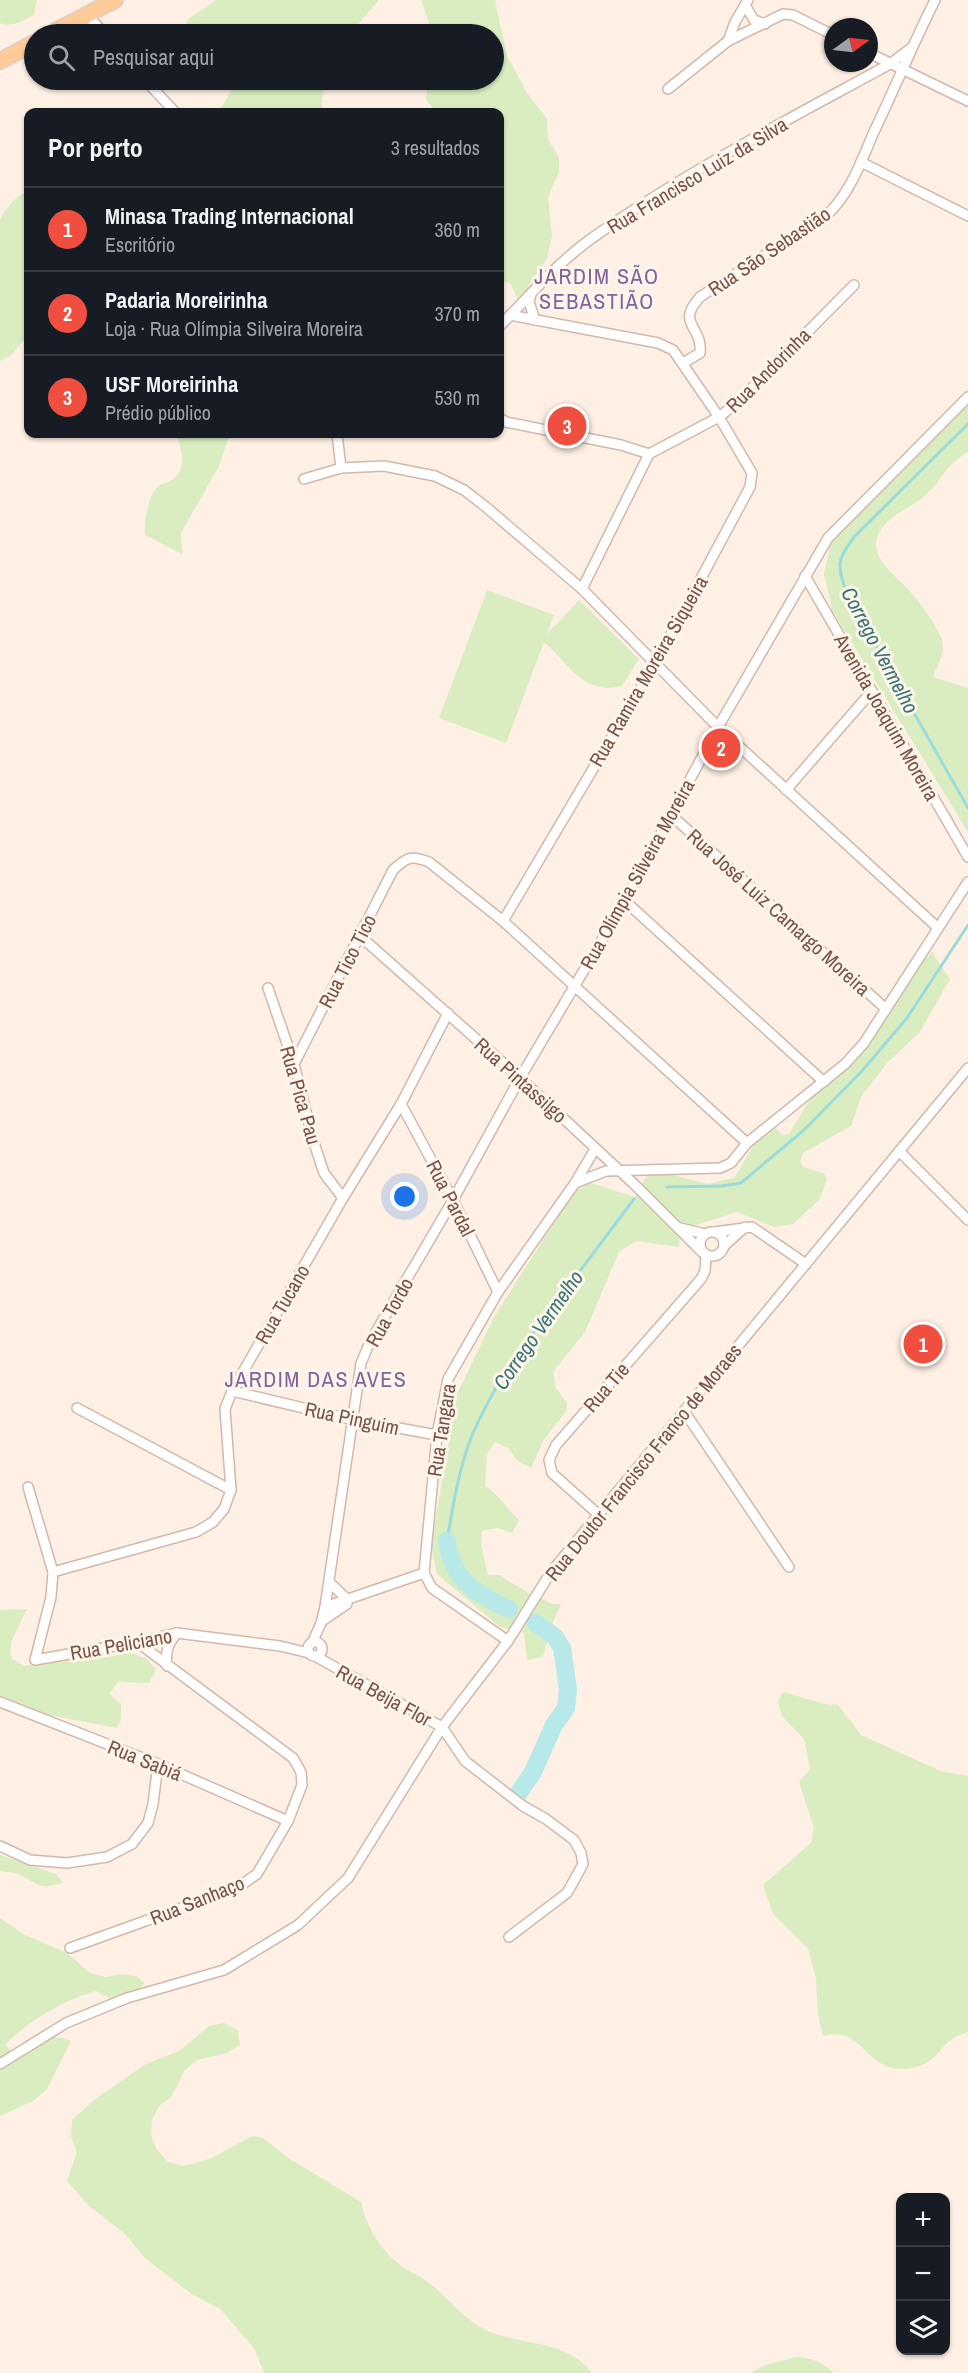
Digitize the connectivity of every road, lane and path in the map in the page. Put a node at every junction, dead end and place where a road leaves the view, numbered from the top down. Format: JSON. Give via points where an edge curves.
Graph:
{"nodes":[{"id":1,"x":935,"y":0,"type":"edge"},
{"id":2,"x":107,"y":2,"type":"edge"},
{"id":3,"x":746,"y":3,"type":"edge"},
{"id":4,"x":87,"y":15,"type":"junction"},
{"id":5,"x":69,"y":24,"type":"edge"},
{"id":6,"x":96,"y":24,"type":"edge"},
{"id":7,"x":765,"y":24,"type":"junction"},
{"id":8,"x":824,"y":30,"type":"edge"},
{"id":9,"x":728,"y":41,"type":"junction"},
{"id":10,"x":24,"y":48,"type":"edge"},
{"id":11,"x":911,"y":48,"type":"junction"},
{"id":12,"x":878,"y":58,"type":"edge"},
{"id":13,"x":0,"y":61,"type":"edge"},
{"id":14,"x":890,"y":64,"type":"junction"},
{"id":15,"x":903,"y":69,"type":"junction"},
{"id":16,"x":668,"y":89,"type":"dead end"},
{"id":17,"x":154,"y":90,"type":"edge"},
{"id":18,"x":968,"y":101,"type":"edge"},
{"id":19,"x":171,"y":108,"type":"edge"},
{"id":20,"x":861,"y":162,"type":"junction"},
{"id":21,"x":968,"y":216,"type":"edge"},
{"id":22,"x":854,"y":285,"type":"dead end"},
{"id":23,"x":531,"y":294,"type":"junction"},
{"id":24,"x":510,"y":315,"type":"junction"},
{"id":25,"x":535,"y":320,"type":"junction"},
{"id":26,"x":504,"y":322,"type":"edge"},
{"id":27,"x":683,"y":363,"type":"junction"},
{"id":28,"x":968,"y":398,"type":"edge"},
{"id":29,"x":719,"y":417,"type":"junction"},
{"id":30,"x":504,"y":421,"type":"edge"},
{"id":31,"x":337,"y":438,"type":"edge"},
{"id":32,"x":649,"y":454,"type":"junction"},
{"id":33,"x":341,"y":468,"type":"junction"},
{"id":34,"x":304,"y":479,"type":"dead end"},
{"id":35,"x":806,"y":576,"type":"junction"},
{"id":36,"x":582,"y":589,"type":"junction"},
{"id":37,"x":654,"y":664,"type":"junction"},
{"id":38,"x":872,"y":691,"type":"junction"},
{"id":39,"x":718,"y":727,"type":"junction"},
{"id":40,"x":786,"y":790,"type":"junction"},
{"id":41,"x":671,"y":815,"type":"junction"},
{"id":42,"x":968,"y":857,"type":"edge"},
{"id":43,"x":968,"y":882,"type":"edge"},
{"id":44,"x":625,"y":901,"type":"junction"},
{"id":45,"x":503,"y":921,"type":"junction"},
{"id":46,"x":937,"y":927,"type":"junction"},
{"id":47,"x":360,"y":936,"type":"junction"},
{"id":48,"x":574,"y":986,"type":"junction"},
{"id":49,"x":268,"y":988,"type":"dead end"},
{"id":50,"x":886,"y":1008,"type":"junction"},
{"id":51,"x":448,"y":1013,"type":"junction"},
{"id":52,"x":294,"y":1064,"type":"junction"},
{"id":53,"x":968,"y":1068,"type":"edge"},
{"id":54,"x":520,"y":1078,"type":"junction"},
{"id":55,"x":824,"y":1082,"type":"junction"},
{"id":56,"x":401,"y":1104,"type":"junction"},
{"id":57,"x":747,"y":1143,"type":"junction"},
{"id":58,"x":596,"y":1149,"type":"junction"},
{"id":59,"x":899,"y":1151,"type":"junction"},
{"id":60,"x":649,"y":1168,"type":"junction"},
{"id":61,"x":618,"y":1170,"type":"junction"},
{"id":62,"x":575,"y":1183,"type":"junction"},
{"id":63,"x":635,"y":1185,"type":"junction"},
{"id":64,"x":343,"y":1198,"type":"junction"},
{"id":65,"x":453,"y":1200,"type":"junction"},
{"id":66,"x":968,"y":1220,"type":"edge"},
{"id":67,"x":745,"y":1227,"type":"junction"},
{"id":68,"x":677,"y":1228,"type":"junction"},
{"id":69,"x":709,"y":1233,"type":"junction"},
{"id":70,"x":724,"y":1246,"type":"junction"},
{"id":71,"x":704,"y":1253,"type":"junction"},
{"id":72,"x":806,"y":1264,"type":"junction"},
{"id":73,"x":498,"y":1292,"type":"junction"},
{"id":74,"x":232,"y":1391,"type":"junction"},
{"id":75,"x":77,"y":1408,"type":"dead end"},
{"id":76,"x":684,"y":1412,"type":"junction"},
{"id":77,"x":354,"y":1420,"type":"junction"},
{"id":78,"x":437,"y":1435,"type":"junction"},
{"id":79,"x":28,"y":1487,"type":"dead end"},
{"id":80,"x":231,"y":1490,"type":"junction"},
{"id":81,"x":599,"y":1515,"type":"junction"},
{"id":82,"x":789,"y":1567,"type":"dead end"},
{"id":83,"x":53,"y":1572,"type":"junction"},
{"id":84,"x":424,"y":1573,"type":"junction"},
{"id":85,"x":328,"y":1582,"type":"junction"},
{"id":86,"x":363,"y":1595,"type":"junction"},
{"id":87,"x":347,"y":1599,"type":"junction"},
{"id":88,"x":326,"y":1607,"type":"junction"},
{"id":89,"x":322,"y":1622,"type":"junction"},
{"id":90,"x":177,"y":1633,"type":"junction"},
{"id":91,"x":508,"y":1641,"type":"junction"},
{"id":92,"x":137,"y":1642,"type":"junction"},
{"id":93,"x":315,"y":1649,"type":"junction"},
{"id":94,"x":167,"y":1666,"type":"junction"},
{"id":95,"x":0,"y":1702,"type":"edge"},
{"id":96,"x":442,"y":1727,"type":"junction"},
{"id":97,"x":158,"y":1764,"type":"junction"},
{"id":98,"x":288,"y":1821,"type":"junction"},
{"id":99,"x":0,"y":1846,"type":"edge"},
{"id":100,"x":510,"y":1937,"type":"dead end"},
{"id":101,"x":70,"y":1948,"type":"dead end"},
{"id":102,"x":0,"y":2064,"type":"edge"}],
"edges":[{"from":1,"to":11,"type":"street","name":"Rua São Sebastião"},
{"from":2,"to":4,"type":"main road"},
{"from":3,"to":7,"type":"street","via":[[754,20]]},
{"from":3,"to":9,"type":"street"},
{"from":4,"to":5,"type":"main road"},
{"from":4,"to":6,"type":"street"},
{"from":7,"to":8,"type":"street","via":[[783,14],[793,15]]},
{"from":7,"to":9,"type":"street"},
{"from":9,"to":16,"type":"street"},
{"from":10,"to":13,"type":"main road"},
{"from":11,"to":14,"type":"street","name":"Rua Francisco Luiz da Silva"},
{"from":11,"to":15,"type":"street","name":"Rua São Sebastião"},
{"from":12,"to":14,"type":"street"},
{"from":14,"to":15,"type":"street"},
{"from":14,"to":23,"type":"street","name":"Rua Francisco Luiz da Silva","via":[[682,181],[604,230],[556,268]]},
{"from":15,"to":18,"type":"street"},
{"from":15,"to":20,"type":"street","name":"Rua São Sebastião"},
{"from":17,"to":19,"type":"street"},
{"from":20,"to":21,"type":"street"},
{"from":20,"to":27,"type":"street","name":"Rua São Sebastião","via":[[839,203],[828,214],[700,297],[690,308],[688,318],[701,343],[700,353]]},
{"from":22,"to":29,"type":"street","name":"Rua Andorinha"},
{"from":23,"to":24,"type":"street","name":"Rua Francisco Luiz da Silva"},
{"from":23,"to":25,"type":"street","via":[[529,302]]},
{"from":24,"to":25,"type":"street","name":"Rua Ramira Moreira Siqueira"},
{"from":24,"to":26,"type":"street","name":"Rua Francisco Luiz da Silva"},
{"from":25,"to":27,"type":"street","name":"Rua Ramira Moreira Siqueira","via":[[658,343],[673,350]]},
{"from":27,"to":29,"type":"street","name":"Rua Ramira Moreira Siqueira"},
{"from":28,"to":35,"type":"street","name":"Rua Olímpia Silveira Moreira","via":[[828,538]]},
{"from":29,"to":32,"type":"street","name":"Rua Andorinha"},
{"from":29,"to":37,"type":"street","name":"Rua Ramira Moreira Siqueira","via":[[752,473],[750,487]]},
{"from":30,"to":32,"type":"street","via":[[621,444]]},
{"from":31,"to":33,"type":"street"},
{"from":32,"to":36,"type":"street"},
{"from":33,"to":34,"type":"street"},
{"from":33,"to":36,"type":"street","via":[[384,466],[435,476],[464,490]]},
{"from":35,"to":38,"type":"street","name":"Avenida Joaquim Moreira"},
{"from":35,"to":39,"type":"street","name":"Rua Olímpia Silveira Moreira"},
{"from":36,"to":37,"type":"street"},
{"from":37,"to":39,"type":"street"},
{"from":37,"to":45,"type":"street","name":"Rua Ramira Moreira Siqueira"},
{"from":38,"to":40,"type":"street"},
{"from":38,"to":42,"type":"street","name":"Avenida Joaquim Moreira"},
{"from":39,"to":40,"type":"street"},
{"from":39,"to":41,"type":"street","name":"Rua Olímpia Silveira Moreira"},
{"from":40,"to":46,"type":"street"},
{"from":41,"to":44,"type":"street","name":"Rua Olímpia Silveira Moreira"},
{"from":41,"to":50,"type":"street","name":"Rua José Luiz Camargo Moreira"},
{"from":43,"to":46,"type":"street"},
{"from":44,"to":48,"type":"street","name":"Rua Olímpia Silveira Moreira"},
{"from":44,"to":55,"type":"street"},
{"from":45,"to":47,"type":"street","name":"Rua Tico Tico","via":[[429,862],[414,856],[393,870]]},
{"from":45,"to":48,"type":"street"},
{"from":46,"to":50,"type":"street"},
{"from":47,"to":51,"type":"street","name":"Rua Pintassilgo"},
{"from":47,"to":52,"type":"street","name":"Rua Tico Tico"},
{"from":48,"to":54,"type":"street","name":"Rua Olímpia Silveira Moreira"},
{"from":48,"to":57,"type":"street"},
{"from":49,"to":52,"type":"street","name":"Rua Pica Pau"},
{"from":50,"to":55,"type":"street","via":[[864,1043]]},
{"from":51,"to":54,"type":"street","name":"Rua Pintassilgo"},
{"from":51,"to":56,"type":"street","name":"Rua Tucano"},
{"from":52,"to":64,"type":"street","name":"Rua Pica Pau","via":[[324,1173]]},
{"from":53,"to":59,"type":"street","name":"Rua Doutor Francisco Franco de Moraes"},
{"from":54,"to":58,"type":"street","name":"Rua Pintassilgo"},
{"from":54,"to":65,"type":"street","name":"Rua Tordo"},
{"from":55,"to":57,"type":"street"},
{"from":56,"to":64,"type":"street","name":"Rua Tucano"},
{"from":56,"to":65,"type":"street","name":"Rua Pardal"},
{"from":57,"to":60,"type":"street","via":[[731,1163],[720,1168]]},
{"from":58,"to":61,"type":"street","name":"Rua Pintassilgo"},
{"from":58,"to":62,"type":"street","name":"Rua Tangara"},
{"from":59,"to":66,"type":"street"},
{"from":59,"to":72,"type":"street","name":"Rua Doutor Francisco Franco de Moraes"},
{"from":60,"to":61,"type":"street"},
{"from":60,"to":63,"type":"street"},
{"from":61,"to":62,"type":"street","via":[[595,1173]]},
{"from":61,"to":63,"type":"street","name":"Rua Pintassilgo"},
{"from":62,"to":73,"type":"street","name":"Rua Tangara"},
{"from":63,"to":68,"type":"street","name":"Rua Pintassilgo"},
{"from":64,"to":74,"type":"street","name":"Rua Tucano"},
{"from":65,"to":73,"type":"street","name":"Rua Pardal"},
{"from":65,"to":77,"type":"street","name":"Rua Tordo","via":[[370,1342],[361,1364]]},
{"from":67,"to":69,"type":"street"},
{"from":67,"to":70,"type":"street"},
{"from":67,"to":72,"type":"street","via":[[752,1227]]},
{"from":68,"to":69,"type":"street"},
{"from":68,"to":71,"type":"street","name":"Rua Pintassilgo"},
{"from":69,"to":70,"type":"street","via":[[722,1237]]},
{"from":69,"to":71,"type":"street","via":[[700,1243]]},
{"from":70,"to":71,"type":"street","via":[[715,1257]]},
{"from":71,"to":81,"type":"street","name":"Rua Tie","via":[[705,1271],[701,1279],[556,1445],[549,1460],[552,1473]]},
{"from":72,"to":76,"type":"street","name":"Rua Doutor Francisco Franco de Moraes"},
{"from":73,"to":78,"type":"street","name":"Rua Tangara","via":[[448,1378]]},
{"from":74,"to":77,"type":"street","name":"Rua Pinguim"},
{"from":74,"to":80,"type":"street","name":"Rua Tucano","via":[[225,1409]]},
{"from":75,"to":80,"type":"street"},
{"from":76,"to":81,"type":"street","name":"Rua Doutor Francisco Franco de Moraes"},
{"from":76,"to":82,"type":"street"},
{"from":77,"to":78,"type":"street","name":"Rua Pinguim"},
{"from":77,"to":85,"type":"street","name":"Rua Tordo"},
{"from":78,"to":84,"type":"street","name":"Rua Tangara"},
{"from":79,"to":83,"type":"street"},
{"from":80,"to":83,"type":"street","via":[[224,1509],[213,1522],[196,1532]]},
{"from":81,"to":91,"type":"street","name":"Rua Doutor Francisco Franco de Moraes","via":[[551,1572]]},
{"from":83,"to":92,"type":"street","name":"Rua Peliciano","via":[[51,1596],[34,1660]]},
{"from":84,"to":86,"type":"street"},
{"from":84,"to":91,"type":"street","via":[[432,1588]]},
{"from":85,"to":87,"type":"street"},
{"from":85,"to":88,"type":"street","name":"Rua Tordo"},
{"from":86,"to":87,"type":"street"},
{"from":86,"to":89,"type":"street"},
{"from":87,"to":88,"type":"street"},
{"from":88,"to":89,"type":"street"},
{"from":89,"to":93,"type":"street"},
{"from":90,"to":92,"type":"street","name":"Rua Peliciano"},
{"from":90,"to":93,"type":"street","name":"Rua Peliciano"},
{"from":90,"to":94,"type":"street","via":[[168,1644]]},
{"from":91,"to":96,"type":"street","name":"Rua Doutor Francisco Franco de Moraes"},
{"from":92,"to":94,"type":"street","name":"Rua Sanhaço"},
{"from":93,"to":96,"type":"street","name":"Rua Beija Flor","via":[[327,1664]]},
{"from":94,"to":98,"type":"street","name":"Rua Sanhaço","via":[[293,1758],[301,1772],[302,1785]]},
{"from":95,"to":97,"type":"street","name":"Rua Sabiá"},
{"from":96,"to":100,"type":"street","via":[[465,1761],[574,1840],[581,1853],[583,1864],[567,1893]]},
{"from":96,"to":102,"type":"street","name":"Rua Doutor Francisco Franco de Moraes","via":[[348,1878],[298,1924],[224,1970],[127,1998],[66,2023]]},
{"from":97,"to":98,"type":"street","name":"Rua Sabiá"},
{"from":97,"to":99,"type":"street","via":[[148,1823],[132,1845],[107,1857],[67,1863],[30,1860]]},
{"from":98,"to":101,"type":"street","name":"Rua Sanhaço","via":[[257,1874],[237,1888]]}]}
